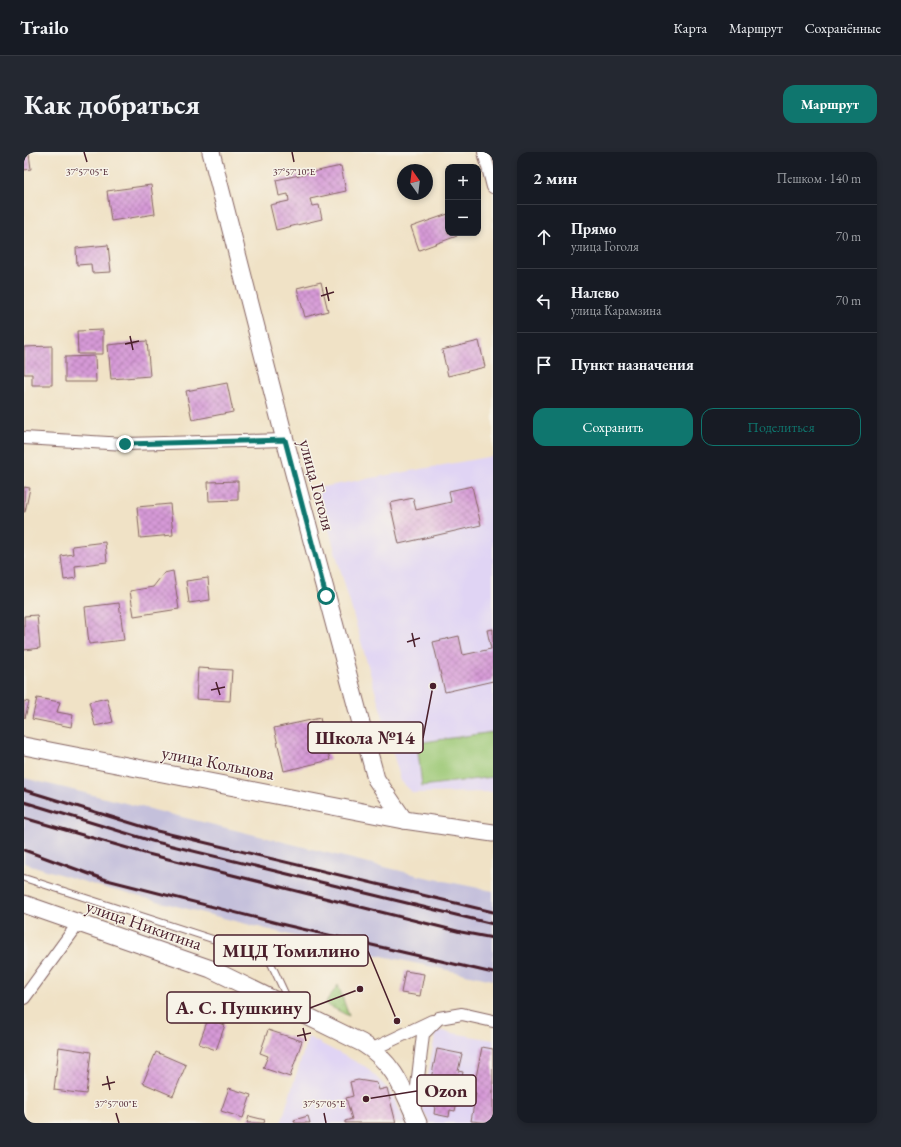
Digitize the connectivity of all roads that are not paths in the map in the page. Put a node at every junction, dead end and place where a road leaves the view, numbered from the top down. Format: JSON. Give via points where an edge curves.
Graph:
{"nodes":[{"id":1,"x":211,"y":152,"type":"edge"},
{"id":2,"x":484,"y":152,"type":"edge"},
{"id":3,"x":493,"y":187,"type":"edge"},
{"id":4,"x":24,"y":438,"type":"edge"},
{"id":5,"x":285,"y":440,"type":"junction"},
{"id":6,"x":24,"y":746,"type":"edge"},
{"id":7,"x":404,"y":820,"type":"junction"},
{"id":8,"x":493,"y":833,"type":"edge"},
{"id":9,"x":24,"y":878,"type":"edge"},
{"id":10,"x":24,"y":904,"type":"edge"},
{"id":11,"x":78,"y":924,"type":"junction"},
{"id":12,"x":24,"y":998,"type":"edge"},
{"id":13,"x":293,"y":1009,"type":"junction"},
{"id":14,"x":438,"y":1018,"type":"junction"},
{"id":15,"x":493,"y":1021,"type":"edge"},
{"id":16,"x":373,"y":1049,"type":"junction"},
{"id":17,"x":416,"y":1118,"type":"edge"}],
"edges":[{"from":1,"to":5,"type":"street","name":"улица Гоголя"},
{"from":2,"to":3,"type":"street"},
{"from":4,"to":5,"type":"street","via":[[125,444]]},
{"from":5,"to":7,"type":"street","name":"улица Гоголя","via":[[376,778]]},
{"from":6,"to":7,"type":"street","name":"улица Кольцова"},
{"from":7,"to":8,"type":"street","name":"улица Кольцова"},
{"from":9,"to":13,"type":"lane","via":[[268,957]]},
{"from":10,"to":11,"type":"street","name":"улица Никитина"},
{"from":11,"to":12,"type":"street"},
{"from":11,"to":13,"type":"street","name":"улица Никитина","via":[[211,969]]},
{"from":13,"to":16,"type":"street","name":"улица Никитина"},
{"from":14,"to":15,"type":"street","via":[[462,1014]]},
{"from":14,"to":16,"type":"street"},
{"from":14,"to":17,"type":"street","via":[[423,1034]]},
{"from":16,"to":17,"type":"street","name":"улица Никитина","via":[[404,1086]]}]}
